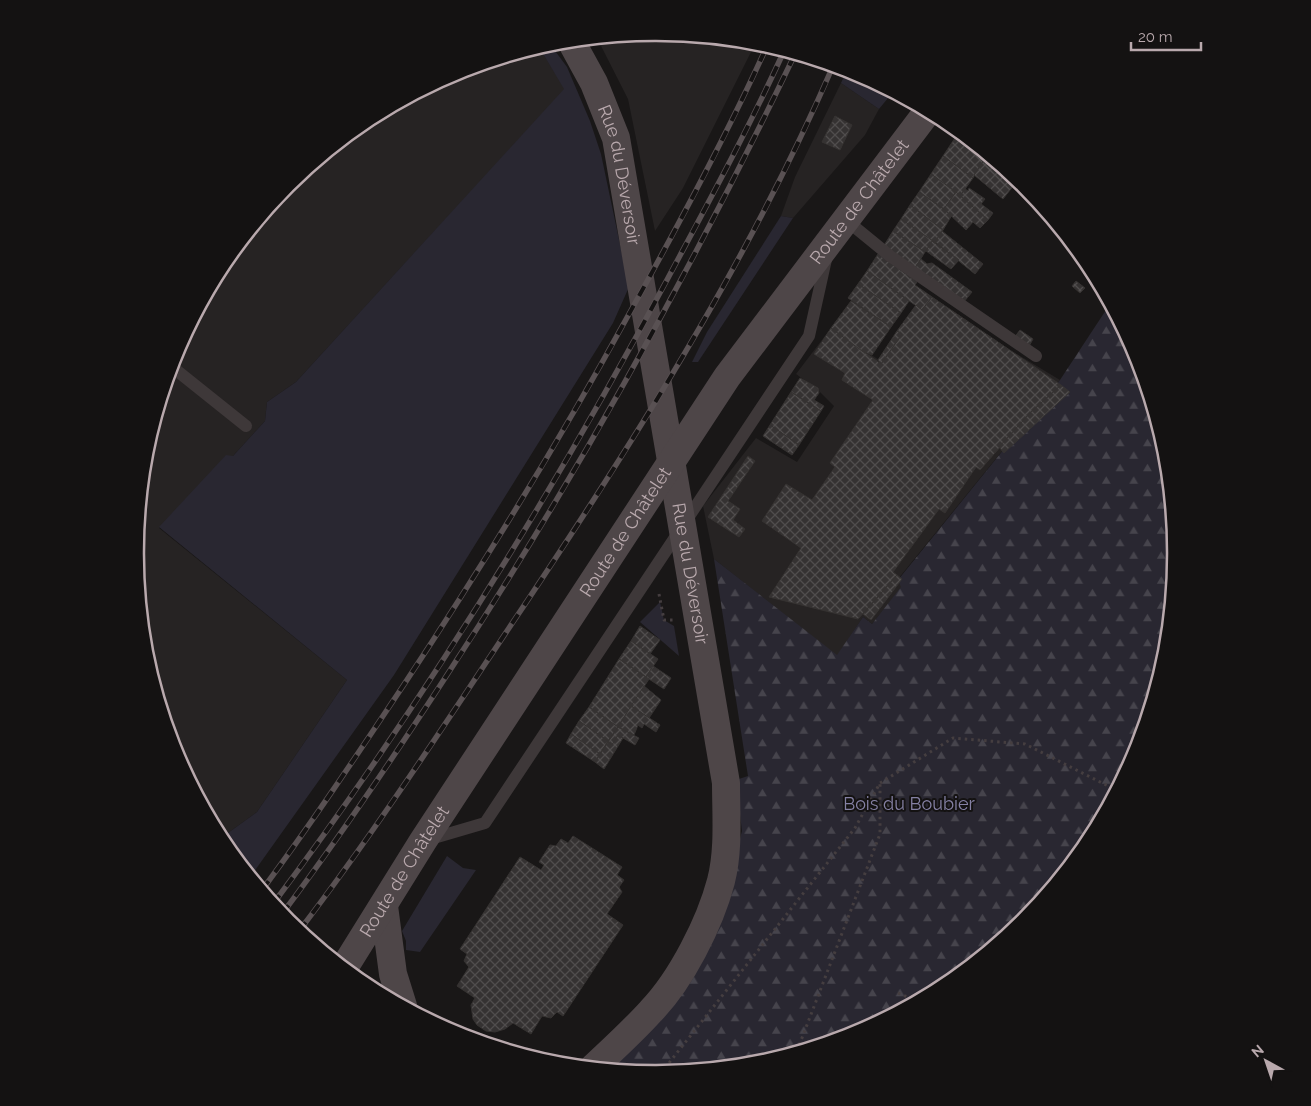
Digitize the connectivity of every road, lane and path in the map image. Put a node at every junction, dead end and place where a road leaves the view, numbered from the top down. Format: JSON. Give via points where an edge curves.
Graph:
{"nodes":[{"id":1,"x":575,"y":48,"type":"edge"},
{"id":2,"x":923,"y":117,"type":"edge"},
{"id":3,"x":838,"y":229,"type":"junction"},
{"id":4,"x":1036,"y":356,"type":"dead end"},
{"id":5,"x":178,"y":371,"type":"edge"},
{"id":6,"x":246,"y":426,"type":"dead end"},
{"id":7,"x":654,"y":569,"type":"junction"},
{"id":8,"x":697,"y":619,"type":"junction"},
{"id":9,"x":880,"y":783,"type":"junction"},
{"id":10,"x":1110,"y":787,"type":"edge"},
{"id":11,"x":423,"y":842,"type":"junction"},
{"id":12,"x":384,"y":906,"type":"junction"},
{"id":13,"x":348,"y":962,"type":"edge"},
{"id":14,"x":898,"y":992,"type":"dead end"},
{"id":15,"x":401,"y":996,"type":"edge"},
{"id":16,"x":909,"y":997,"type":"edge"},
{"id":17,"x":653,"y":1010,"type":"junction"},
{"id":18,"x":800,"y":1044,"type":"edge"},
{"id":19,"x":587,"y":1060,"type":"edge"},
{"id":20,"x":601,"y":1061,"type":"edge"},
{"id":21,"x":668,"y":1065,"type":"edge"}],
"edges":[{"from":1,"to":8,"type":"main road","name":"Rue du Déversoir","via":[[594,83],[616,138]]},
{"from":2,"to":3,"type":"main road","name":"Route de Châtelet"},
{"from":3,"to":4,"type":"lane","via":[[890,256]]},
{"from":3,"to":7,"type":"lane","via":[[809,336]]},
{"from":3,"to":11,"type":"main road","name":"Route de Châtelet","via":[[727,377]]},
{"from":5,"to":6,"type":"lane"},
{"from":7,"to":8,"type":"path","via":[[664,620]]},
{"from":7,"to":11,"type":"lane","via":[[485,823]]},
{"from":8,"to":17,"type":"main road","name":"Rue du Déversoir","via":[[726,783],[727,829],[721,880],[706,926]]},
{"from":9,"to":10,"type":"path","via":[[953,738],[1025,744]]},
{"from":9,"to":18,"type":"path","via":[[880,834]]},
{"from":9,"to":21,"type":"path","via":[[855,828]]},
{"from":11,"to":12,"type":"main road","name":"Route de Châtelet"},
{"from":12,"to":13,"type":"main road","name":"Route de Châtelet"},
{"from":12,"to":15,"type":"main road","via":[[393,974]]},
{"from":14,"to":16,"type":"path"},
{"from":17,"to":19,"type":"main road","name":"Rue du Déversoir"},
{"from":17,"to":20,"type":"main road","name":"Rue du Déversoir"}]}
